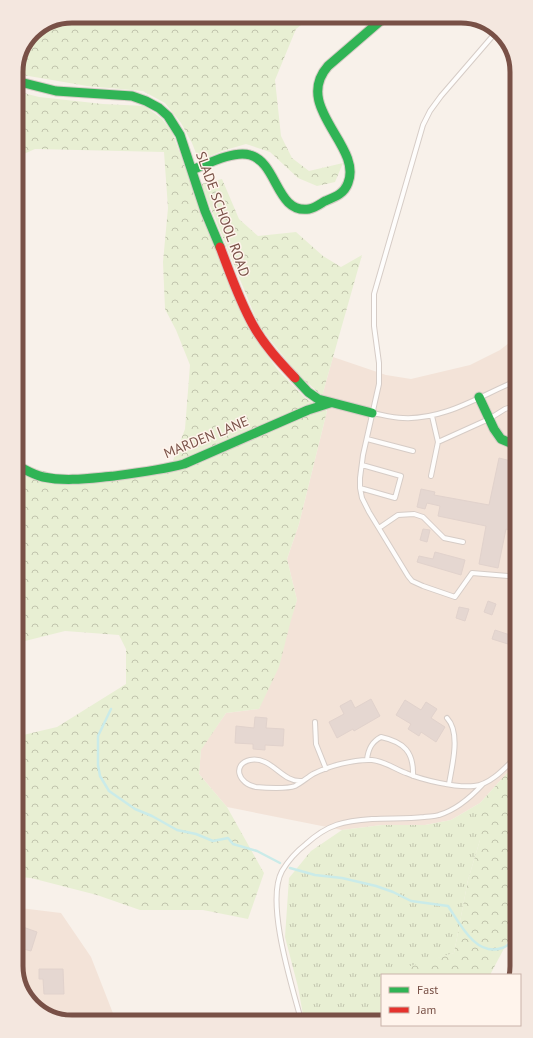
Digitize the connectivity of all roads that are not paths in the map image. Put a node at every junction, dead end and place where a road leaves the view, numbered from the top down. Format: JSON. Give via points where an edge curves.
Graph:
{"nodes":[{"id":1,"x":378,"y":23,"type":"edge"},
{"id":2,"x":493,"y":35,"type":"edge"},
{"id":3,"x":23,"y":83,"type":"edge"},
{"id":4,"x":192,"y":170,"type":"junction"},
{"id":5,"x":510,"y":384,"type":"edge"},
{"id":6,"x":479,"y":397,"type":"junction"},
{"id":7,"x":330,"y":403,"type":"junction"},
{"id":8,"x":510,"y":407,"type":"edge"},
{"id":9,"x":372,"y":413,"type":"junction"},
{"id":10,"x":432,"y":416,"type":"junction"},
{"id":11,"x":489,"y":419,"type":"junction"},
{"id":12,"x":367,"y":439,"type":"junction"},
{"id":13,"x":438,"y":442,"type":"junction"},
{"id":14,"x":510,"y":443,"type":"edge"},
{"id":15,"x":412,"y":451,"type":"dead end"},
{"id":16,"x":362,"y":465,"type":"junction"},
{"id":17,"x":23,"y":469,"type":"edge"},
{"id":18,"x":431,"y":476,"type":"dead end"},
{"id":19,"x":360,"y":488,"type":"junction"},
{"id":20,"x":379,"y":528,"type":"junction"},
{"id":21,"x":463,"y":542,"type":"dead end"},
{"id":22,"x":510,"y":576,"type":"edge"},
{"id":23,"x":446,"y":718,"type":"dead end"},
{"id":24,"x":315,"y":722,"type":"dead end"},
{"id":25,"x":367,"y":760,"type":"junction"},
{"id":26,"x":510,"y":763,"type":"edge"},
{"id":27,"x":326,"y":769,"type":"junction"},
{"id":28,"x":413,"y":776,"type":"junction"},
{"id":29,"x":302,"y":781,"type":"junction"},
{"id":30,"x":449,"y":784,"type":"junction"},
{"id":31,"x":483,"y":784,"type":"junction"},
{"id":32,"x":299,"y":1015,"type":"edge"}],
"edges":[{"from":1,"to":4,"type":"street","via":[[332,62],[320,80],[319,101],[350,167],[349,182],[342,194],[307,209],[295,208],[288,204],[281,194],[263,162],[249,155],[234,156]]},
{"from":2,"to":9,"type":"lane","via":[[441,96],[423,124],[374,294],[374,326],[380,363],[379,384]]},
{"from":3,"to":4,"type":"street","name":"SLADE SCHOOL ROAD","via":[[56,91],[132,96],[146,101],[168,116],[180,135]]},
{"from":4,"to":7,"type":"street","name":"SLADE SCHOOL ROAD","via":[[205,211],[253,325],[273,354],[308,392]]},
{"from":5,"to":6,"type":"lane"},
{"from":6,"to":10,"type":"lane","via":[[457,409]]},
{"from":6,"to":11,"type":"street"},
{"from":7,"to":9,"type":"street","name":"SLADE SCHOOL ROAD"},
{"from":7,"to":17,"type":"street","name":"MARDEN LANE","via":[[308,410],[184,464],[166,469],[73,480],[37,476]]},
{"from":8,"to":11,"type":"lane"},
{"from":9,"to":10,"type":"lane","via":[[403,418]]},
{"from":9,"to":12,"type":"lane"},
{"from":10,"to":13,"type":"lane"},
{"from":11,"to":13,"type":"lane"},
{"from":11,"to":14,"type":"street","via":[[501,439]]},
{"from":12,"to":15,"type":"lane"},
{"from":12,"to":16,"type":"lane"},
{"from":13,"to":18,"type":"lane"},
{"from":16,"to":19,"type":"lane"},
{"from":16,"to":19,"type":"lane","via":[[401,476],[395,498]]},
{"from":19,"to":20,"type":"lane","via":[[362,498]]},
{"from":20,"to":21,"type":"lane","via":[[398,515],[414,514],[423,517],[444,538]]},
{"from":20,"to":22,"type":"lane","via":[[408,576],[423,586],[455,596],[472,573]]},
{"from":23,"to":30,"type":"lane","via":[[451,723],[454,734]]},
{"from":24,"to":27,"type":"lane","via":[[316,744]]},
{"from":25,"to":27,"type":"lane"},
{"from":25,"to":28,"type":"lane","via":[[381,762]]},
{"from":25,"to":28,"type":"lane","via":[[376,739],[381,737],[395,740],[405,746],[409,753]]},
{"from":26,"to":31,"type":"lane"},
{"from":27,"to":29,"type":"lane"},
{"from":28,"to":30,"type":"lane"},
{"from":29,"to":29,"type":"lane","via":[[289,779],[261,761],[245,762],[240,770],[242,780],[250,786],[283,788],[295,786]]},
{"from":30,"to":31,"type":"lane"},
{"from":31,"to":32,"type":"lane","via":[[459,805],[438,816],[337,823],[317,834],[297,851],[282,872],[277,893],[278,927]]}]}
